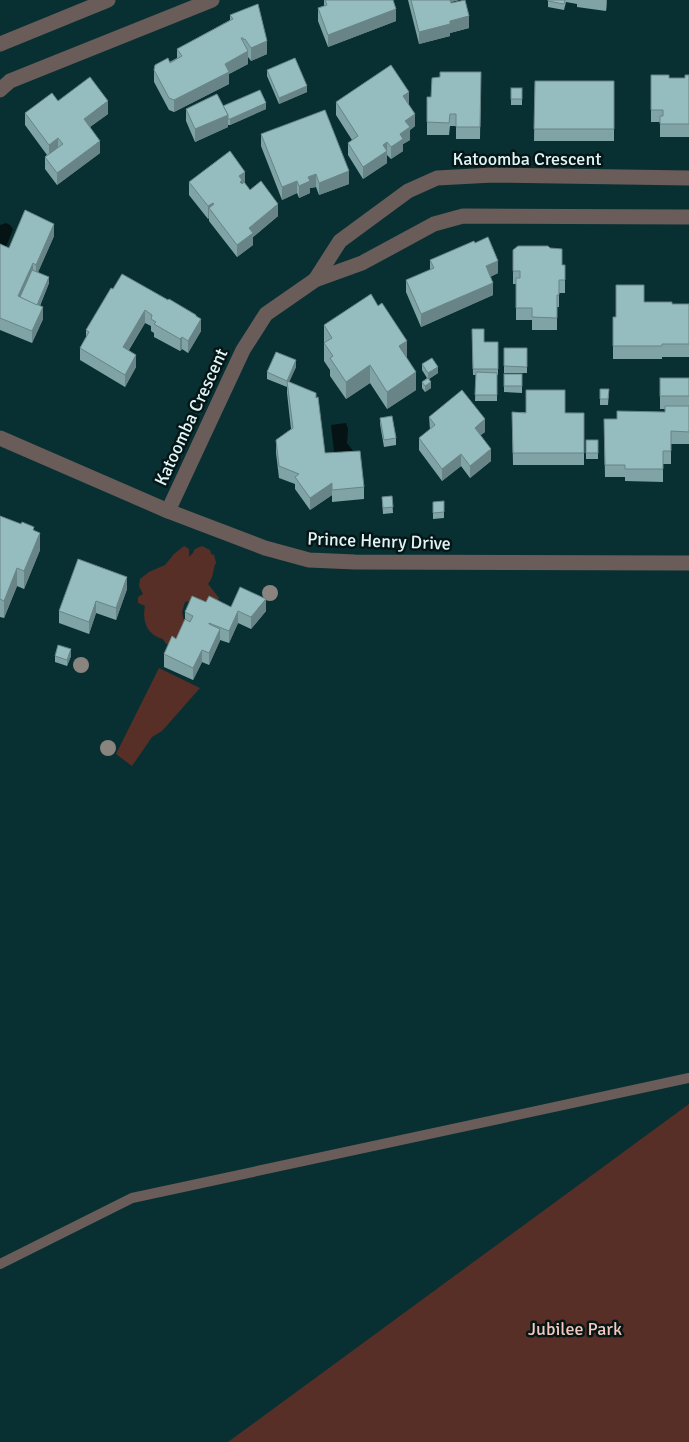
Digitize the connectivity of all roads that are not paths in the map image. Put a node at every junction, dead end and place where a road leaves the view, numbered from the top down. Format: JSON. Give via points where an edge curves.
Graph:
{"nodes":[{"id":1,"x":108,"y":0,"type":"edge"},
{"id":2,"x":212,"y":0,"type":"edge"},
{"id":3,"x":0,"y":44,"type":"edge"},
{"id":4,"x":0,"y":90,"type":"edge"},
{"id":5,"x":689,"y":178,"type":"edge"},
{"id":6,"x":689,"y":217,"type":"edge"},
{"id":7,"x":315,"y":280,"type":"junction"},
{"id":8,"x":0,"y":438,"type":"edge"},
{"id":9,"x":168,"y":510,"type":"junction"},
{"id":10,"x":689,"y":563,"type":"edge"},
{"id":11,"x":689,"y":1078,"type":"edge"},
{"id":12,"x":0,"y":1264,"type":"edge"}],
"edges":[{"from":1,"to":3,"type":"street"},
{"from":2,"to":4,"type":"street","via":[[10,81]]},
{"from":5,"to":7,"type":"street","name":"Katoomba Crescent","via":[[493,175],[437,178],[408,191],[340,241]]},
{"from":6,"to":7,"type":"street","name":"Katoomba Crescent","via":[[463,216],[434,224],[362,263]]},
{"from":7,"to":9,"type":"street","name":"Katoomba Crescent","via":[[266,314],[243,350]]},
{"from":8,"to":9,"type":"street","name":"Prince Henry Drive"},
{"from":9,"to":10,"type":"street","name":"Prince Henry Drive","via":[[265,548],[309,560]]},
{"from":11,"to":12,"type":"lane","via":[[132,1198]]}]}
